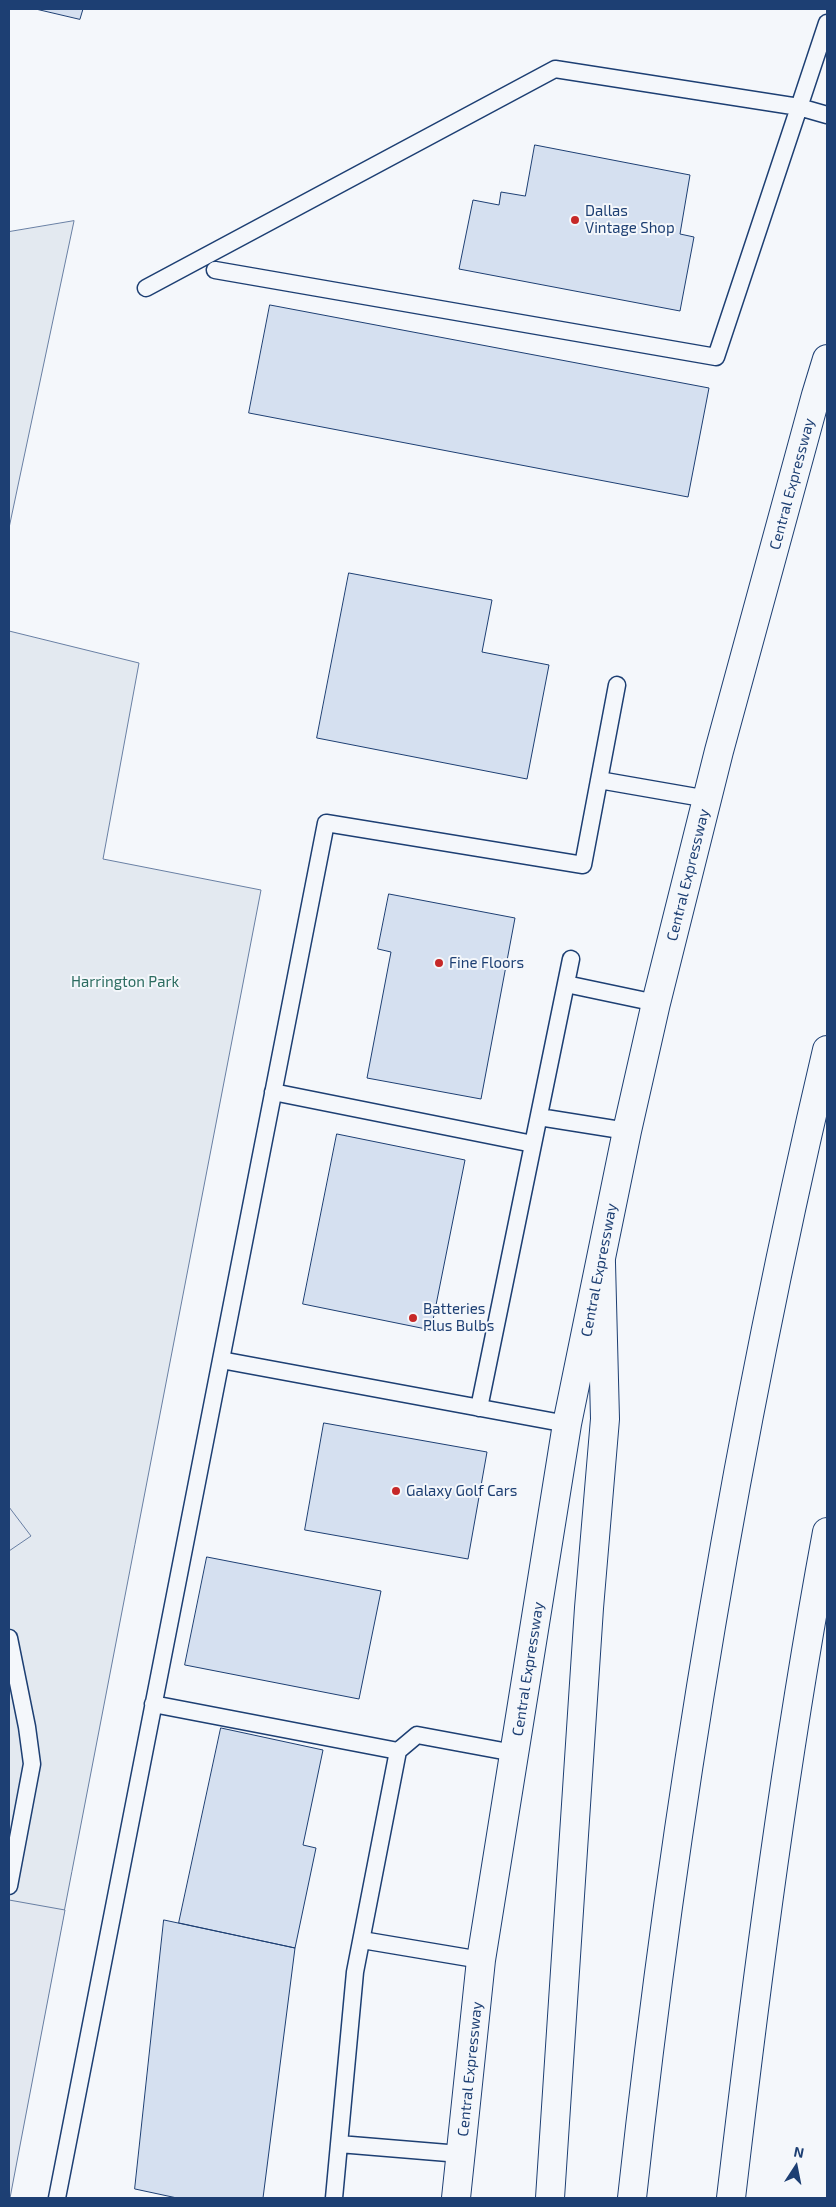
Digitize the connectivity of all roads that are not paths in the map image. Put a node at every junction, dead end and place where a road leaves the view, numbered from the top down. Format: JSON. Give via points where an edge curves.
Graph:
{"nodes":[{"id":1,"x":827,"y":23,"type":"edge"},
{"id":2,"x":800,"y":107,"type":"junction"},
{"id":3,"x":827,"y":115,"type":"edge"},
{"id":4,"x":215,"y":270,"type":"dead end"},
{"id":5,"x":146,"y":288,"type":"dead end"},
{"id":6,"x":827,"y":359,"type":"edge"},
{"id":7,"x":617,"y":685,"type":"dead end"},
{"id":8,"x":599,"y":780,"type":"junction"},
{"id":9,"x":708,"y":799,"type":"junction"},
{"id":10,"x":571,"y":959,"type":"dead end"},
{"id":11,"x":566,"y":984,"type":"junction"},
{"id":12,"x":656,"y":1002,"type":"junction"},
{"id":13,"x":827,"y":1050,"type":"edge"},
{"id":14,"x":273,"y":1092,"type":"junction"},
{"id":15,"x":539,"y":1117,"type":"junction"},
{"id":16,"x":627,"y":1130,"type":"junction"},
{"id":17,"x":533,"y":1144,"type":"junction"},
{"id":18,"x":600,"y":1263,"type":"junction"},
{"id":19,"x":221,"y":1360,"type":"junction"},
{"id":20,"x":479,"y":1408,"type":"junction"},
{"id":21,"x":567,"y":1424,"type":"junction"},
{"id":22,"x":827,"y":1532,"type":"edge"},
{"id":23,"x":9,"y":1638,"type":"edge"},
{"id":24,"x":153,"y":1704,"type":"junction"},
{"id":25,"x":398,"y":1751,"type":"junction"},
{"id":26,"x":514,"y":1752,"type":"junction"},
{"id":27,"x":14,"y":1833,"type":"edge"},
{"id":28,"x":9,"y":1886,"type":"edge"},
{"id":29,"x":362,"y":1940,"type":"junction"},
{"id":30,"x":481,"y":1960,"type":"junction"},
{"id":31,"x":339,"y":2144,"type":"junction"},
{"id":32,"x":460,"y":2154,"type":"junction"},
{"id":33,"x":61,"y":2197,"type":"edge"},
{"id":34,"x":334,"y":2198,"type":"edge"},
{"id":35,"x":456,"y":2198,"type":"edge"},
{"id":36,"x":550,"y":2198,"type":"edge"},
{"id":37,"x":632,"y":2198,"type":"edge"},
{"id":38,"x":731,"y":2198,"type":"edge"}],
"edges":[{"from":1,"to":2,"type":"lane"},
{"from":2,"to":3,"type":"lane"},
{"from":2,"to":4,"type":"lane","via":[[716,357]]},
{"from":2,"to":5,"type":"lane","via":[[555,69]]},
{"from":6,"to":9,"type":"main road","name":"Central Expressway"},
{"from":7,"to":8,"type":"lane"},
{"from":8,"to":9,"type":"lane"},
{"from":8,"to":14,"type":"lane","via":[[583,865],[326,823]]},
{"from":9,"to":12,"type":"main road","name":"Central Expressway"},
{"from":10,"to":11,"type":"lane"},
{"from":11,"to":12,"type":"lane"},
{"from":11,"to":15,"type":"lane"},
{"from":12,"to":16,"type":"main road","name":"Central Expressway"},
{"from":13,"to":37,"type":"main road","via":[[763,1342],[715,1600],[672,1877]]},
{"from":14,"to":17,"type":"lane"},
{"from":14,"to":19,"type":"lane"},
{"from":15,"to":16,"type":"lane"},
{"from":15,"to":17,"type":"lane"},
{"from":16,"to":18,"type":"main road","name":"Central Expressway"},
{"from":17,"to":20,"type":"lane"},
{"from":18,"to":21,"type":"main road","name":"Central Expressway"},
{"from":18,"to":36,"type":"main road","via":[[605,1419],[589,1608]]},
{"from":19,"to":20,"type":"lane"},
{"from":19,"to":24,"type":"lane"},
{"from":20,"to":21,"type":"lane"},
{"from":21,"to":26,"type":"main road","name":"Central Expressway"},
{"from":22,"to":38,"type":"main road","via":[[757,1977]]},
{"from":23,"to":27,"type":"lane","via":[[32,1764]]},
{"from":24,"to":25,"type":"lane"},
{"from":24,"to":33,"type":"lane"},
{"from":25,"to":26,"type":"lane","via":[[417,1735]]},
{"from":25,"to":29,"type":"lane"},
{"from":26,"to":30,"type":"main road","name":"Central Expressway"},
{"from":27,"to":28,"type":"lane"},
{"from":29,"to":30,"type":"lane"},
{"from":29,"to":31,"type":"lane","via":[[355,1972]]},
{"from":30,"to":32,"type":"main road","name":"Central Expressway"},
{"from":31,"to":32,"type":"lane"},
{"from":31,"to":34,"type":"lane"},
{"from":32,"to":35,"type":"main road","name":"Central Expressway"}]}
